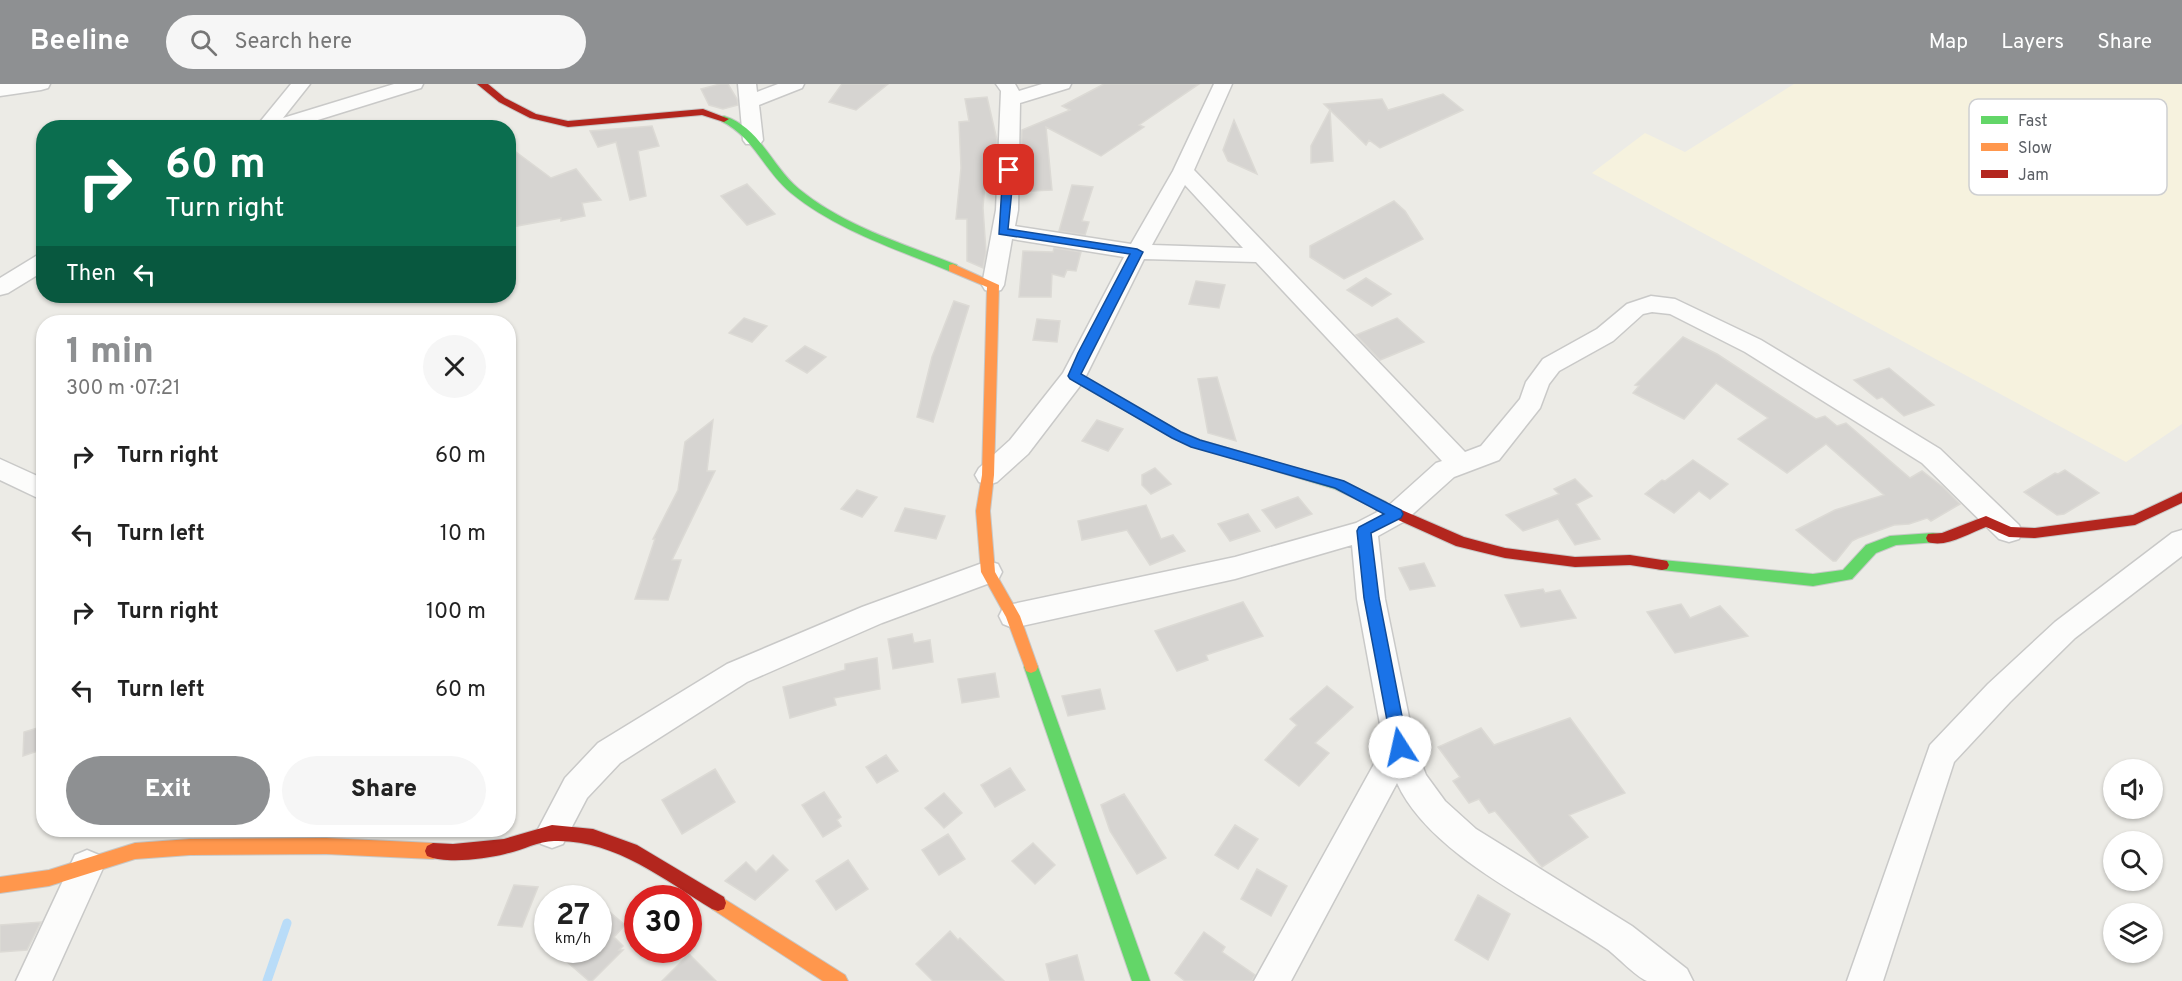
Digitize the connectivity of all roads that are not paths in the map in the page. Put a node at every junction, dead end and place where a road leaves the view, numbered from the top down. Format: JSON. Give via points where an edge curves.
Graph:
{"nodes":[{"id":1,"x":41,"y":84,"type":"edge"},
{"id":2,"x":301,"y":84,"type":"edge"},
{"id":3,"x":414,"y":84,"type":"edge"},
{"id":4,"x":482,"y":84,"type":"edge"},
{"id":5,"x":795,"y":84,"type":"edge"},
{"id":6,"x":1062,"y":84,"type":"edge"},
{"id":7,"x":1223,"y":84,"type":"edge"},
{"id":8,"x":0,"y":90,"type":"edge"},
{"id":9,"x":1007,"y":92,"type":"edge"},
{"id":10,"x":748,"y":93,"type":"edge"},
{"id":11,"x":271,"y":120,"type":"edge"},
{"id":12,"x":296,"y":120,"type":"edge"},
{"id":13,"x":753,"y":140,"type":"junction"},
{"id":14,"x":1183,"y":171,"type":"junction"},
{"id":15,"x":1003,"y":231,"type":"junction"},
{"id":16,"x":1137,"y":252,"type":"junction"},
{"id":17,"x":1261,"y":255,"type":"junction"},
{"id":18,"x":36,"y":266,"type":"edge"},
{"id":19,"x":993,"y":285,"type":"junction"},
{"id":20,"x":0,"y":288,"type":"edge"},
{"id":21,"x":1074,"y":376,"type":"junction"},
{"id":22,"x":1461,"y":465,"type":"junction"},
{"id":23,"x":0,"y":469,"type":"edge"},
{"id":24,"x":988,"y":475,"type":"junction"},
{"id":25,"x":36,"y":488,"type":"edge"},
{"id":26,"x":2182,"y":496,"type":"edge"},
{"id":27,"x":1396,"y":514,"type":"junction"},
{"id":28,"x":1364,"y":531,"type":"junction"},
{"id":29,"x":2009,"y":532,"type":"junction"},
{"id":30,"x":2182,"y":541,"type":"edge"},
{"id":31,"x":988,"y":572,"type":"junction"},
{"id":32,"x":1013,"y":616,"type":"junction"},
{"id":33,"x":1400,"y":747,"type":"junction"},
{"id":34,"x":552,"y":833,"type":"junction"},
{"id":35,"x":132,"y":840,"type":"edge"},
{"id":36,"x":87,"y":866,"type":"junction"},
{"id":37,"x":0,"y":885,"type":"edge"},
{"id":38,"x":34,"y":981,"type":"edge"},
{"id":39,"x":839,"y":981,"type":"edge"},
{"id":40,"x":1141,"y":981,"type":"edge"},
{"id":41,"x":1272,"y":981,"type":"edge"},
{"id":42,"x":1675,"y":981,"type":"edge"},
{"id":43,"x":1865,"y":981,"type":"edge"}],
"edges":[{"from":1,"to":8,"type":"street"},
{"from":2,"to":11,"type":"street"},
{"from":3,"to":12,"type":"street"},
{"from":4,"to":13,"type":"street","via":[[533,116],[568,124],[703,112],[730,121]]},
{"from":5,"to":10,"type":"street"},
{"from":6,"to":9,"type":"street"},
{"from":7,"to":14,"type":"street"},
{"from":9,"to":15,"type":"street","via":[[1007,210]]},
{"from":10,"to":13,"type":"street"},
{"from":13,"to":19,"type":"street","via":[[794,190],[855,227]]},
{"from":14,"to":16,"type":"street"},
{"from":14,"to":17,"type":"street"},
{"from":15,"to":16,"type":"street"},
{"from":15,"to":19,"type":"street"},
{"from":16,"to":17,"type":"street"},
{"from":16,"to":21,"type":"street"},
{"from":17,"to":22,"type":"street"},
{"from":18,"to":20,"type":"street"},
{"from":19,"to":24,"type":"street"},
{"from":21,"to":24,"type":"street","via":[[1019,447]]},
{"from":21,"to":27,"type":"street","via":[[1176,435],[1339,485]]},
{"from":22,"to":27,"type":"street","via":[[1444,470]]},
{"from":22,"to":29,"type":"street","via":[[1490,453],[1532,402],[1538,382],[1551,365],[1605,335],[1635,309],[1651,304],[1675,307],[1753,346],[1931,456]]},
{"from":23,"to":25,"type":"street"},
{"from":24,"to":31,"type":"street","via":[[983,511]]},
{"from":26,"to":29,"type":"street","via":[[2135,520],[2035,533]]},
{"from":27,"to":28,"type":"street"},
{"from":27,"to":29,"type":"street","via":[[1461,542],[1505,553],[1575,562],[1630,560],[1813,580],[1847,575],[1871,549],[1895,540],[1943,538],[1986,521]]},
{"from":28,"to":32,"type":"street","via":[[1235,568]]},
{"from":28,"to":33,"type":"street","via":[[1371,598]]},
{"from":30,"to":43,"type":"street","via":[[2065,630],[1998,693],[1941,755]]},
{"from":31,"to":32,"type":"street"},
{"from":31,"to":34,"type":"street","via":[[872,615],[737,673],[609,753],[576,788]]},
{"from":32,"to":40,"type":"street"},
{"from":33,"to":41,"type":"street"},
{"from":33,"to":42,"type":"street","via":[[1413,783],[1434,811],[1464,840],[1620,938]]},
{"from":34,"to":35,"type":"street","via":[[504,847],[453,852],[326,846],[190,847]]},
{"from":34,"to":39,"type":"street","via":[[593,837],[631,850]]},
{"from":35,"to":36,"type":"street"},
{"from":36,"to":37,"type":"street","via":[[49,878]]},
{"from":36,"to":38,"type":"street"}]}
